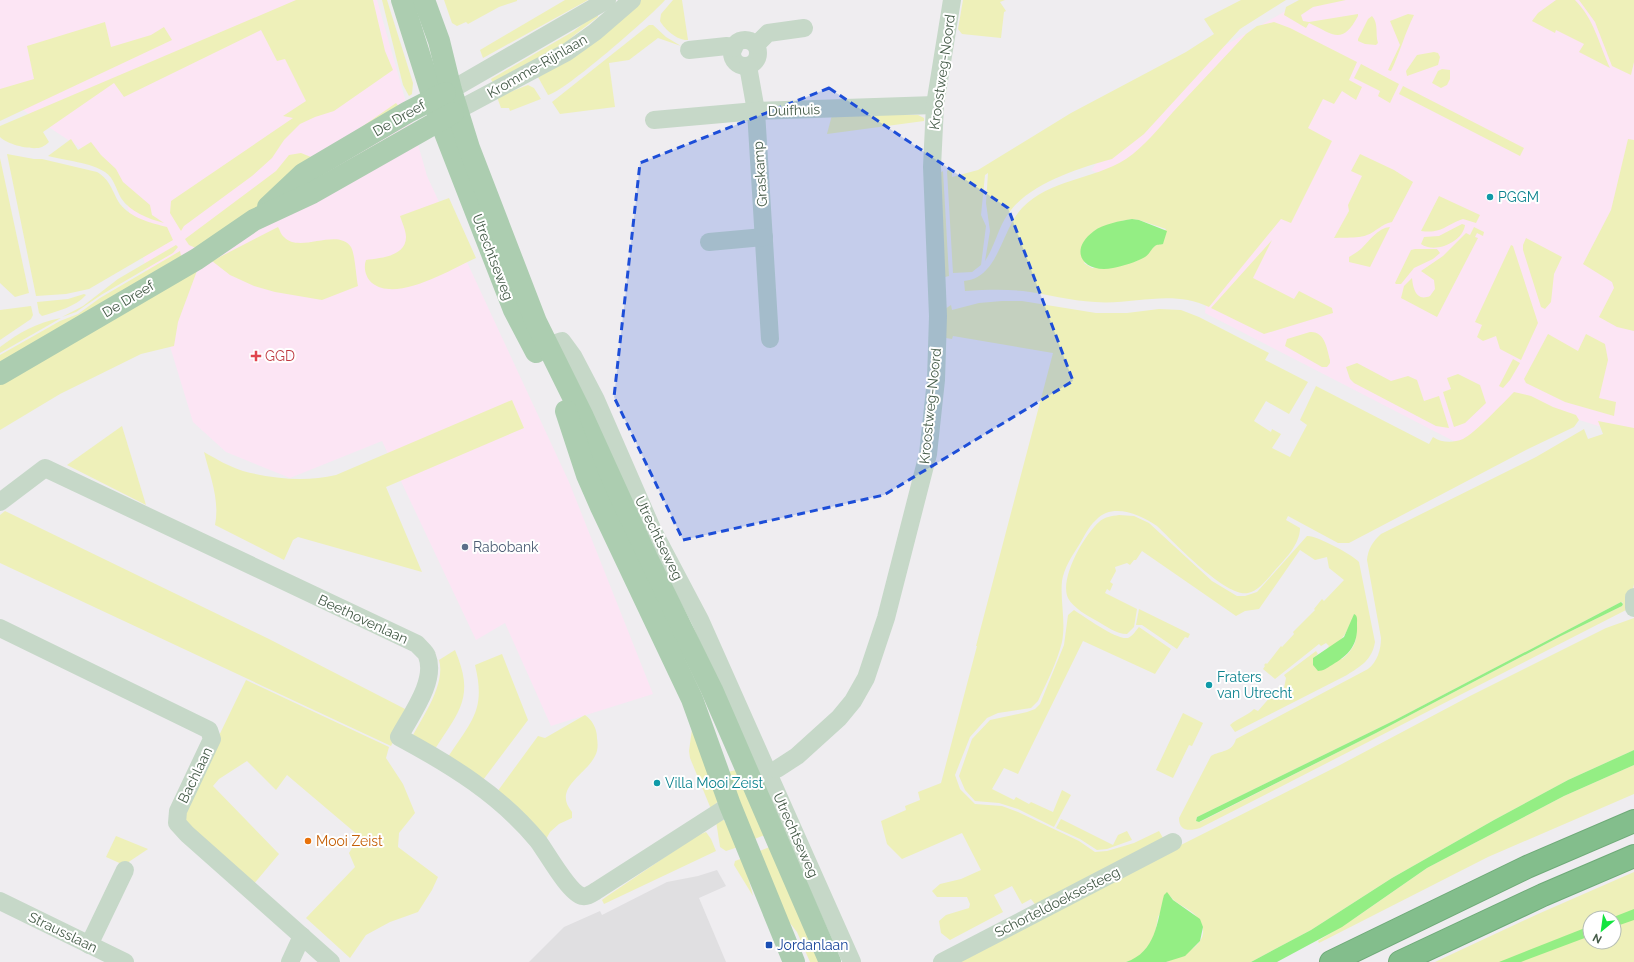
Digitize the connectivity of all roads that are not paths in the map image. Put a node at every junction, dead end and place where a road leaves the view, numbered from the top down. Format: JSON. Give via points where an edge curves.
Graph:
{"nodes":[{"id":1,"x":402,"y":0,"type":"edge"},
{"id":2,"x":424,"y":0,"type":"edge"},
{"id":3,"x":632,"y":0,"type":"edge"},
{"id":4,"x":952,"y":0,"type":"edge"},
{"id":5,"x":606,"y":7,"type":"edge"},
{"id":6,"x":804,"y":28,"type":"dead end"},
{"id":7,"x":756,"y":45,"type":"junction"},
{"id":8,"x":734,"y":48,"type":"junction"},
{"id":9,"x":689,"y":50,"type":"dead end"},
{"id":10,"x":748,"y":66,"type":"junction"},
{"id":11,"x":442,"y":94,"type":"junction"},
{"id":12,"x":935,"y":106,"type":"junction"},
{"id":13,"x":756,"y":111,"type":"junction"},
{"id":14,"x":449,"y":115,"type":"junction"},
{"id":15,"x":654,"y":120,"type":"dead end"},
{"id":16,"x":254,"y":220,"type":"junction"},
{"id":17,"x":764,"y":237,"type":"junction"},
{"id":18,"x":709,"y":242,"type":"dead end"},
{"id":19,"x":770,"y":339,"type":"dead end"},
{"id":20,"x":547,"y":346,"type":"junction"},
{"id":21,"x":0,"y":374,"type":"edge"},
{"id":22,"x":0,"y":502,"type":"edge"},
{"id":23,"x":610,"y":502,"type":"junction"},
{"id":24,"x":1634,"y":597,"type":"edge"},
{"id":25,"x":1634,"y":608,"type":"edge"},
{"id":26,"x":691,"y":624,"type":"junction"},
{"id":27,"x":0,"y":628,"type":"edge"},
{"id":28,"x":742,"y":759,"type":"junction"},
{"id":29,"x":777,"y":769,"type":"dead end"},
{"id":30,"x":717,"y":770,"type":"junction"},
{"id":31,"x":730,"y":805,"type":"junction"},
{"id":32,"x":1634,"y":821,"type":"edge"},
{"id":33,"x":1173,"y":842,"type":"dead end"},
{"id":34,"x":1634,"y":856,"type":"edge"},
{"id":35,"x":125,"y":870,"type":"dead end"},
{"id":36,"x":0,"y":901,"type":"edge"},
{"id":37,"x":302,"y":936,"type":"junction"},
{"id":38,"x":89,"y":944,"type":"junction"},
{"id":39,"x":125,"y":962,"type":"edge"},
{"id":40,"x":290,"y":962,"type":"edge"},
{"id":41,"x":331,"y":962,"type":"edge"},
{"id":42,"x":794,"y":962,"type":"edge"},
{"id":43,"x":830,"y":962,"type":"edge"},
{"id":44,"x":852,"y":962,"type":"edge"},
{"id":45,"x":942,"y":962,"type":"edge"},
{"id":46,"x":1331,"y":962,"type":"edge"},
{"id":47,"x":1400,"y":962,"type":"edge"}],
"edges":[{"from":1,"to":11,"type":"main road","name":"Utrechtseweg"},
{"from":2,"to":11,"type":"main road","name":"Utrechtseweg","via":[[439,41]]},
{"from":3,"to":5,"type":"street","name":"Kromme-Rijnlaan"},
{"from":4,"to":12,"type":"street","name":"Kroostweg-Noord"},
{"from":5,"to":11,"type":"street","name":"Kromme-Rijnlaan"},
{"from":5,"to":14,"type":"street","name":"Kromme-Rijnlaan","via":[[567,52]]},
{"from":6,"to":7,"type":"street","via":[[768,33]]},
{"from":7,"to":8,"type":"street","via":[[744,40]]},
{"from":7,"to":10,"type":"street","via":[[757,58]]},
{"from":8,"to":9,"type":"street","via":[[727,46]]},
{"from":8,"to":10,"type":"street","via":[[733,56],[737,62]]},
{"from":10,"to":13,"type":"street","name":"Graskamp"},
{"from":11,"to":14,"type":"main road","name":"Utrechtseweg"},
{"from":11,"to":16,"type":"main road","name":"De Dreef","via":[[303,174]]},
{"from":12,"to":13,"type":"street","name":"Duifhuis"},
{"from":12,"to":29,"type":"street","name":"Kroostweg-Noord","via":[[932,167],[938,316],[937,372],[928,454],[886,618],[866,678],[853,701],[839,718],[797,756]]},
{"from":13,"to":15,"type":"street","name":"Duifhuis"},
{"from":13,"to":17,"type":"street","name":"Graskamp"},
{"from":14,"to":16,"type":"main road","name":"De Dreef","via":[[312,193]]},
{"from":14,"to":20,"type":"main road","name":"Utrechtseweg","via":[[469,148]]},
{"from":14,"to":23,"type":"main road","name":"Utrechtseweg","via":[[514,310],[557,390],[588,475]]},
{"from":16,"to":21,"type":"main road","name":"De Dreef","via":[[197,259]]},
{"from":17,"to":18,"type":"street"},
{"from":17,"to":19,"type":"street","name":"Graskamp"},
{"from":20,"to":23,"type":"main road","name":"Utrechtseweg","via":[[583,417]]},
{"from":20,"to":26,"type":"street","name":"Utrechtseweg","via":[[562,341],[576,362],[609,429]]},
{"from":22,"to":31,"type":"street","name":"Beethovenlaan","via":[[45,468],[417,644],[427,655],[429,672],[426,686],[399,737],[439,758],[509,809],[538,841],[571,888],[580,896],[596,891]]},
{"from":23,"to":26,"type":"main road","name":"Utrechtseweg"},
{"from":23,"to":30,"type":"main road","name":"Utrechtseweg","via":[[692,699]]},
{"from":24,"to":25,"type":"street"},
{"from":26,"to":28,"type":"main road","name":"Utrechtseweg"},
{"from":26,"to":44,"type":"street","name":"Utrechtseweg"},
{"from":27,"to":37,"type":"street","name":"Bachlaan","via":[[209,730],[212,734],[210,744],[178,811],[177,823]]},
{"from":28,"to":30,"type":"main road"},
{"from":28,"to":43,"type":"main road","name":"Utrechtseweg"},
{"from":30,"to":31,"type":"main road","name":"Utrechtseweg"},
{"from":31,"to":42,"type":"main road","name":"Utrechtseweg"},
{"from":32,"to":46,"type":"highway","via":[[1527,867]]},
{"from":33,"to":45,"type":"street","name":"Schorteldoeksesteeg"},
{"from":34,"to":47,"type":"highway","via":[[1543,895]]},
{"from":35,"to":38,"type":"street"},
{"from":36,"to":38,"type":"street","name":"Strausslaan"},
{"from":37,"to":40,"type":"street"},
{"from":37,"to":41,"type":"street","name":"Bachlaan"},
{"from":38,"to":39,"type":"street","name":"Strausslaan"}]}
